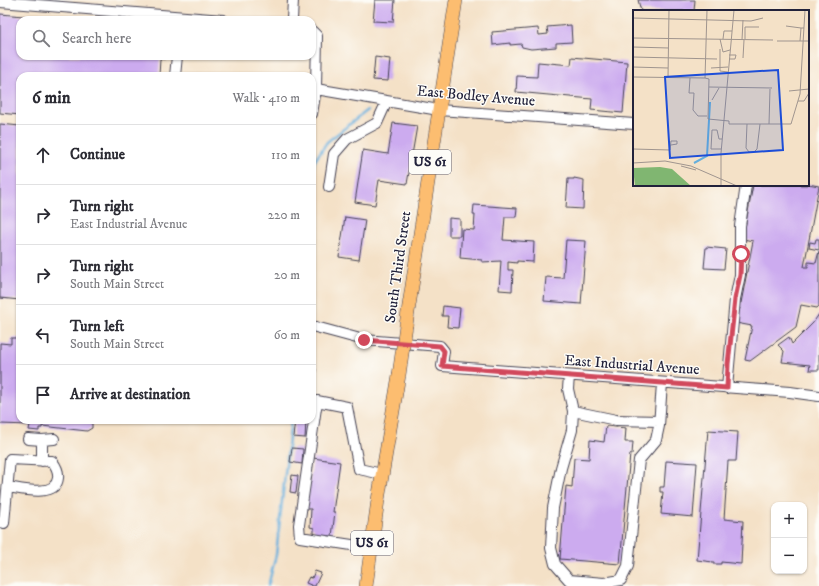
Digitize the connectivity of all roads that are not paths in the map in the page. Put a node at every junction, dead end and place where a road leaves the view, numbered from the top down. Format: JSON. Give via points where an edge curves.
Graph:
{"nodes":[{"id":1,"x":293,"y":0,"type":"edge"},
{"id":2,"x":456,"y":0,"type":"edge"},
{"id":3,"x":0,"y":2,"type":"edge"},
{"id":4,"x":21,"y":2,"type":"edge"},
{"id":5,"x":160,"y":16,"type":"edge"},
{"id":6,"x":292,"y":16,"type":"edge"},
{"id":7,"x":316,"y":35,"type":"edge"},
{"id":8,"x":176,"y":60,"type":"edge"},
{"id":9,"x":174,"y":72,"type":"edge"},
{"id":10,"x":316,"y":89,"type":"joint"},
{"id":11,"x":387,"y":101,"type":"junction"},
{"id":12,"x":439,"y":110,"type":"junction"},
{"id":13,"x":633,"y":124,"type":"edge"},
{"id":14,"x":746,"y":186,"type":"edge"},
{"id":15,"x":329,"y":187,"type":"dead end"},
{"id":16,"x":316,"y":327,"type":"edge"},
{"id":17,"x":569,"y":376,"type":"junction"},
{"id":18,"x":662,"y":383,"type":"junction"},
{"id":19,"x":727,"y":388,"type":"junction"},
{"id":20,"x":819,"y":396,"type":"edge"},
{"id":21,"x":316,"y":401,"type":"edge"},
{"id":22,"x":573,"y":411,"type":"junction"},
{"id":23,"x":660,"y":421,"type":"junction"},
{"id":24,"x":313,"y":424,"type":"edge"},
{"id":25,"x":28,"y":439,"type":"dead end"},
{"id":26,"x":54,"y":439,"type":"dead end"},
{"id":27,"x":42,"y":440,"type":"junction"},
{"id":28,"x":42,"y":461,"type":"junction"},
{"id":29,"x":382,"y":474,"type":"junction"},
{"id":30,"x":8,"y":487,"type":"junction"},
{"id":31,"x":2,"y":523,"type":"edge"},
{"id":32,"x":371,"y":548,"type":"junction"},
{"id":33,"x":366,"y":586,"type":"edge"}],
"edges":[{"from":1,"to":6,"type":"street"},
{"from":2,"to":12,"type":"main road","name":"South Third Street","number":"US 61"},
{"from":3,"to":4,"type":"street"},
{"from":4,"to":5,"type":"street"},
{"from":7,"to":10,"type":"street"},
{"from":8,"to":9,"type":"street"},
{"from":10,"to":11,"type":"street","name":"East Bodley Avenue"},
{"from":11,"to":12,"type":"street","name":"East Bodley Avenue"},
{"from":11,"to":15,"type":"street","via":[[377,123],[347,139],[334,154]]},
{"from":12,"to":13,"type":"street","name":"East Bodley Avenue"},
{"from":12,"to":29,"type":"main road","name":"South Third Street","number":"US 61","bridge":true},
{"from":14,"to":19,"type":"street","via":[[740,226],[740,275],[735,299]]},
{"from":16,"to":17,"type":"street","name":"East Industrial Avenue","via":[[364,340],[440,346],[444,351],[442,366]]},
{"from":17,"to":18,"type":"street","name":"East Industrial Avenue"},
{"from":17,"to":22,"type":"street","via":[[568,390]]},
{"from":18,"to":19,"type":"street","name":"East Industrial Avenue"},
{"from":18,"to":23,"type":"street"},
{"from":19,"to":20,"type":"street","name":"East Industrial Avenue"},
{"from":21,"to":29,"type":"street","via":[[347,407],[359,469]]},
{"from":22,"to":23,"type":"street","via":[[616,420]]},
{"from":22,"to":23,"type":"street","via":[[572,430],[553,508],[551,548],[555,564],[569,580],[604,583],[621,580],[628,566],[639,460],[656,440]]},
{"from":24,"to":32,"type":"street","via":[[299,525],[300,536]]},
{"from":25,"to":27,"type":"street"},
{"from":26,"to":27,"type":"street"},
{"from":27,"to":28,"type":"street"},
{"from":28,"to":30,"type":"street","via":[[10,460]]},
{"from":28,"to":30,"type":"street","via":[[52,461],[56,466],[58,483],[54,488],[45,491]]},
{"from":29,"to":32,"type":"main road","name":"South Third Street","number":"US 61"},
{"from":30,"to":31,"type":"street"},
{"from":32,"to":33,"type":"main road","name":"South Third Street","number":"US 61"}]}
